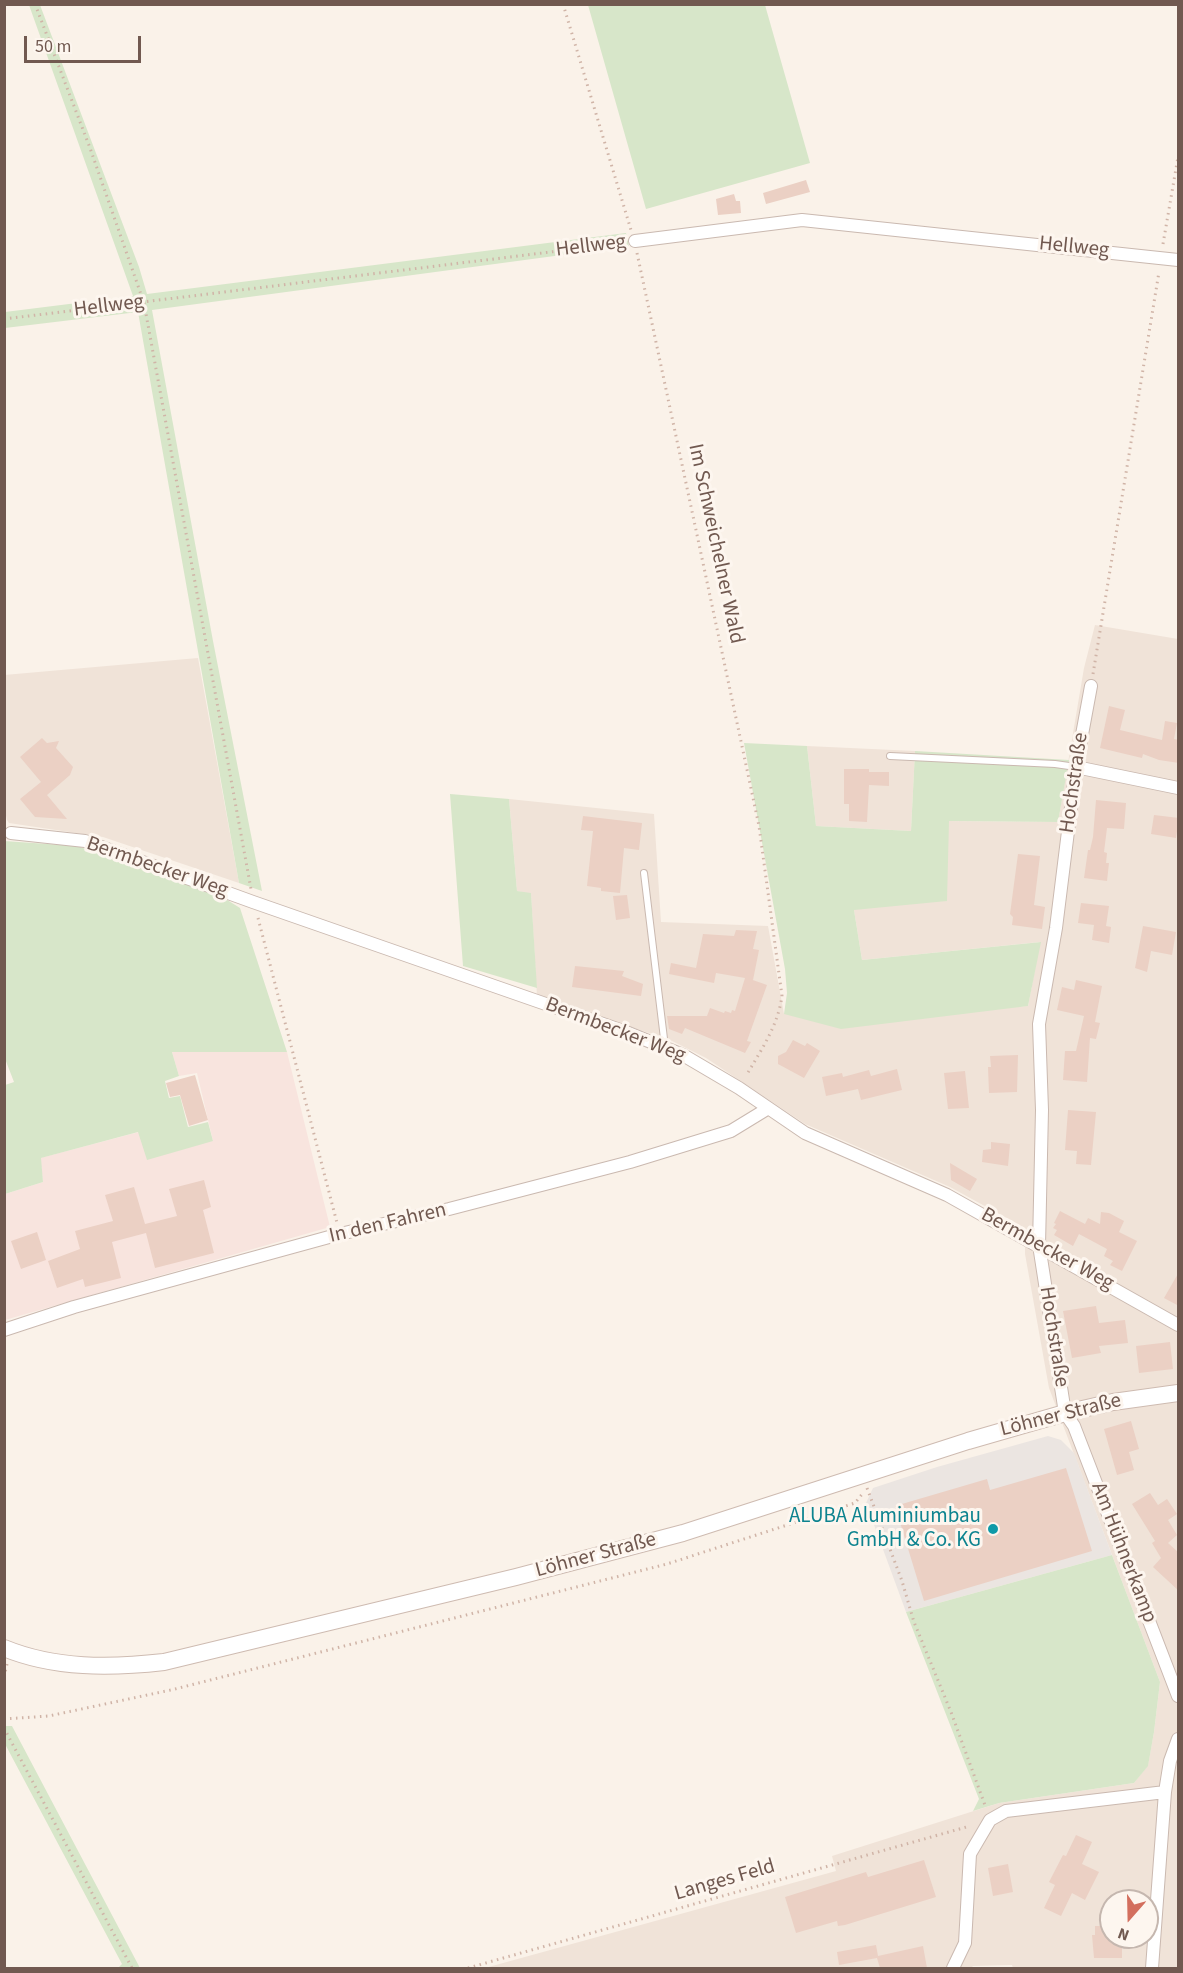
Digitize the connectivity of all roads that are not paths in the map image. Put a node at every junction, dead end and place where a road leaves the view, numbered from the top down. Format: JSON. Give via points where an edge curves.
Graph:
{"nodes":[{"id":1,"x":635,"y":241,"type":"road end"},
{"id":2,"x":1179,"y":260,"type":"edge"},
{"id":3,"x":1091,"y":686,"type":"road end"},
{"id":4,"x":890,"y":756,"type":"dead end"},
{"id":5,"x":1076,"y":767,"type":"junction"},
{"id":6,"x":1179,"y":788,"type":"edge"},
{"id":7,"x":11,"y":833,"type":"dead end"},
{"id":8,"x":644,"y":873,"type":"dead end"},
{"id":9,"x":665,"y":1048,"type":"junction"},
{"id":10,"x":767,"y":1109,"type":"junction"},
{"id":11,"x":1039,"y":1245,"type":"junction"},
{"id":12,"x":1179,"y":1325,"type":"edge"},
{"id":13,"x":4,"y":1330,"type":"edge"},
{"id":14,"x":1179,"y":1393,"type":"edge"},
{"id":15,"x":1065,"y":1413,"type":"junction"},
{"id":16,"x":4,"y":1648,"type":"edge"},
{"id":17,"x":1179,"y":1696,"type":"edge"},
{"id":18,"x":1179,"y":1739,"type":"edge"},
{"id":19,"x":1165,"y":1792,"type":"junction"},
{"id":20,"x":953,"y":1968,"type":"edge"},
{"id":21,"x":1152,"y":1968,"type":"edge"}],
"edges":[{"from":1,"to":2,"type":"street","name":"Hellweg","via":[[802,220]]},
{"from":3,"to":5,"type":"street","name":"Hochstraße"},
{"from":4,"to":5,"type":"lane"},
{"from":5,"to":6,"type":"street"},
{"from":5,"to":11,"type":"street","name":"Hochstraße","via":[[1056,928],[1039,1024]]},
{"from":7,"to":9,"type":"street","name":"Bermbecker Weg","via":[[86,841]]},
{"from":8,"to":9,"type":"lane"},
{"from":9,"to":10,"type":"street","name":"Bermbecker Weg","via":[[739,1088]]},
{"from":10,"to":11,"type":"street","name":"Bermbecker Weg","via":[[805,1133],[947,1195]]},
{"from":10,"to":13,"type":"street","name":"In den Fahren","via":[[731,1131],[630,1162],[340,1234]]},
{"from":11,"to":12,"type":"street","name":"Bermbecker Weg"},
{"from":11,"to":15,"type":"street","name":"Hochstraße"},
{"from":14,"to":15,"type":"main road","name":"Löhner Straße"},
{"from":15,"to":16,"type":"main road","name":"Löhner Straße","via":[[1017,1426],[868,1482],[516,1577],[164,1662],[91,1666],[33,1658]]},
{"from":15,"to":17,"type":"street","name":"Am Hühnerkamp","via":[[1074,1426]]},
{"from":18,"to":19,"type":"street","via":[[1170,1761]]},
{"from":19,"to":20,"type":"street","via":[[1006,1811],[990,1820],[970,1854],[964,1943]]},
{"from":19,"to":21,"type":"street"}]}
